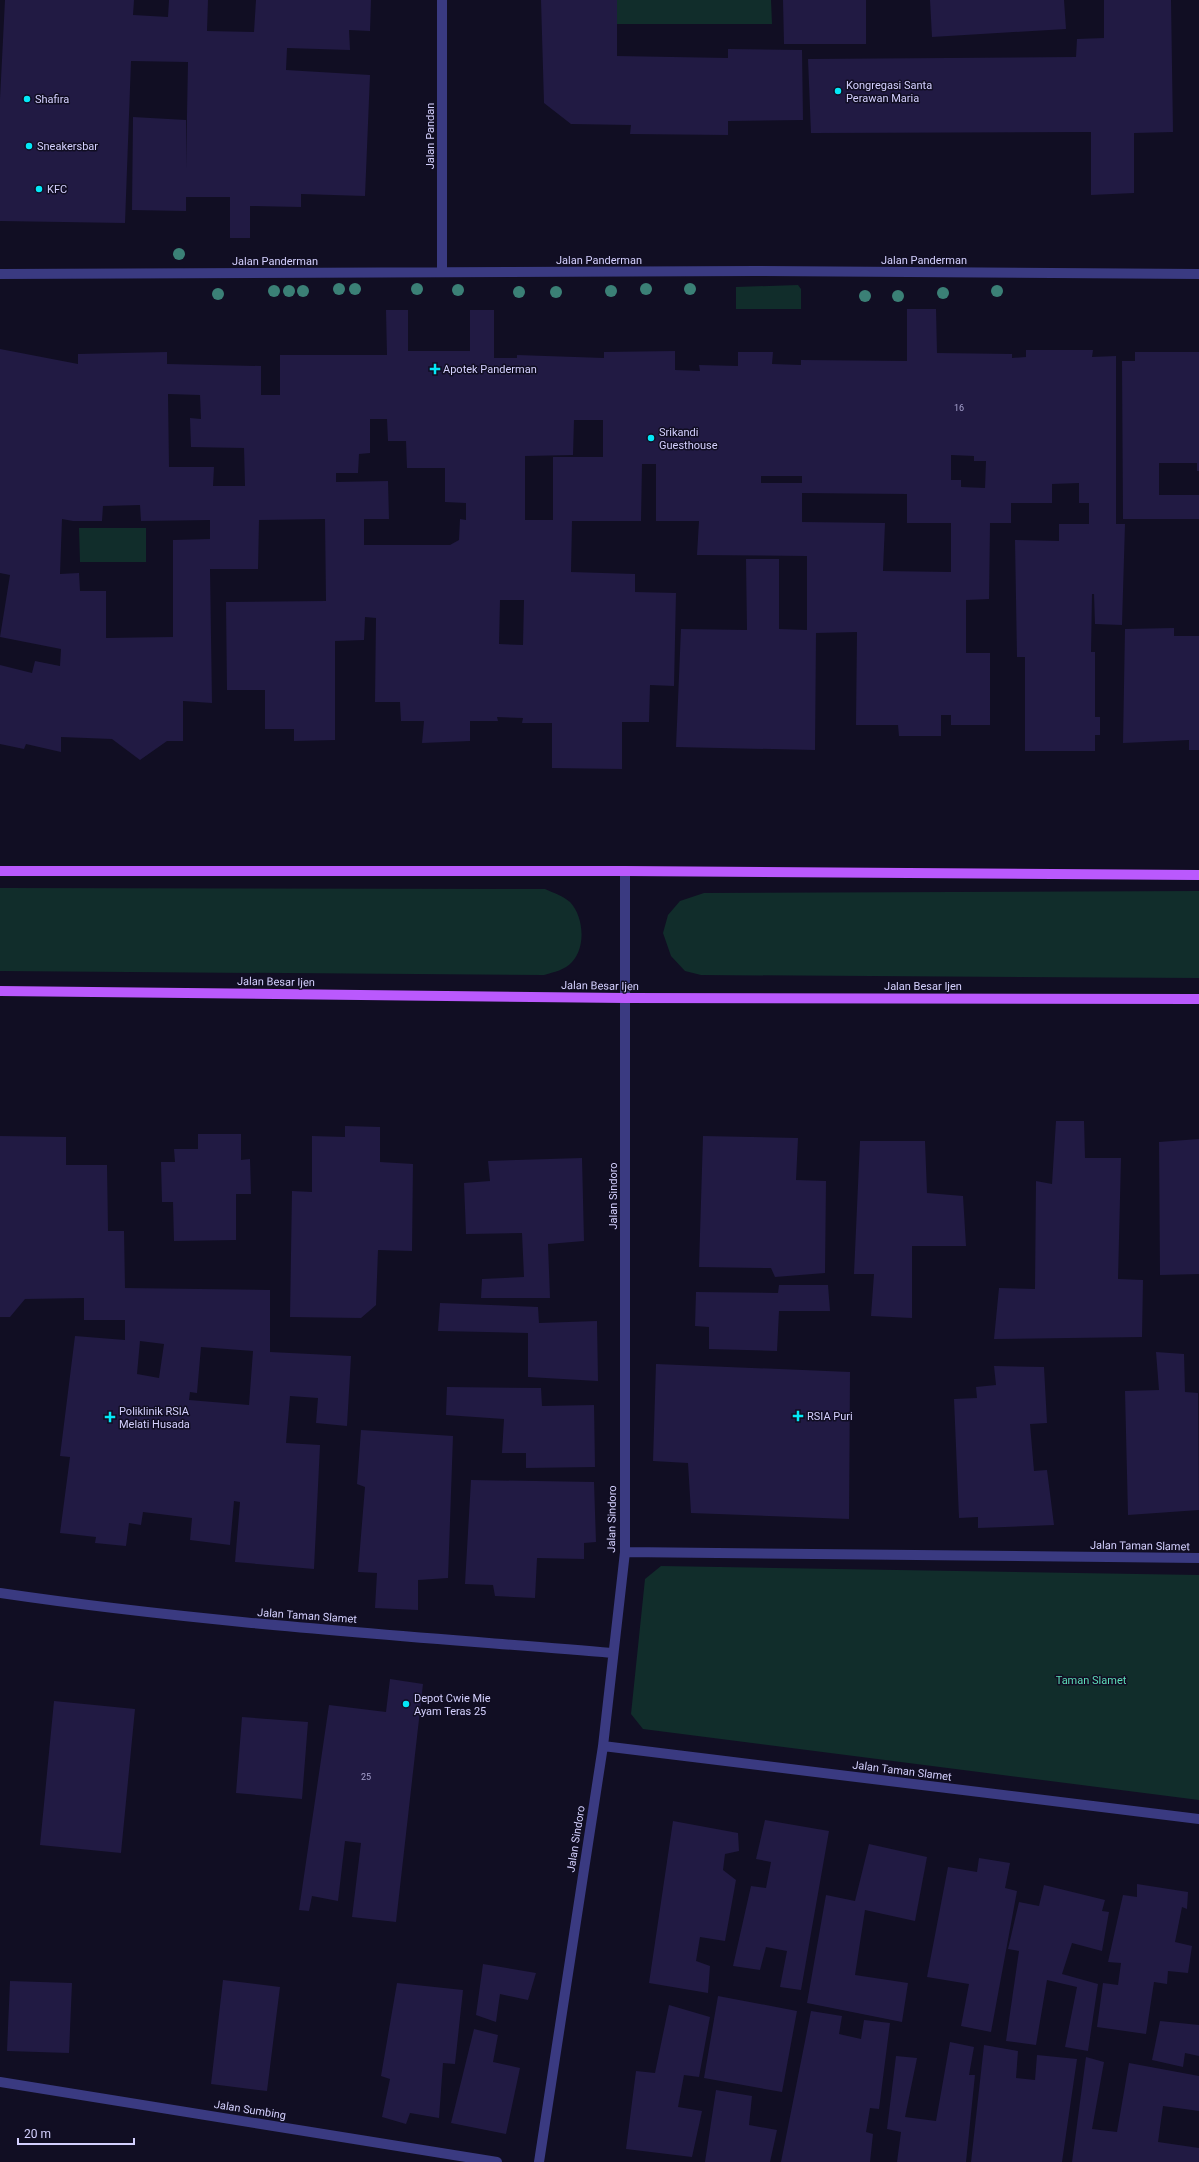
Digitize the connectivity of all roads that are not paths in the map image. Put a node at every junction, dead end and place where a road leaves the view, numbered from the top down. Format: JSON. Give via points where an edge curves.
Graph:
{"nodes":[{"id":1,"x":442,"y":0,"type":"edge"},
{"id":2,"x":442,"y":272,"type":"junction"},
{"id":3,"x":0,"y":274,"type":"edge"},
{"id":4,"x":1199,"y":274,"type":"edge"},
{"id":5,"x":0,"y":871,"type":"edge"},
{"id":6,"x":625,"y":871,"type":"junction"},
{"id":7,"x":1199,"y":875,"type":"edge"},
{"id":8,"x":0,"y":991,"type":"edge"},
{"id":9,"x":626,"y":998,"type":"junction"},
{"id":10,"x":1199,"y":999,"type":"edge"},
{"id":11,"x":625,"y":1552,"type":"junction"},
{"id":12,"x":1199,"y":1558,"type":"edge"},
{"id":13,"x":0,"y":1593,"type":"edge"},
{"id":14,"x":612,"y":1653,"type":"junction"},
{"id":15,"x":603,"y":1746,"type":"junction"},
{"id":16,"x":1199,"y":1819,"type":"edge"},
{"id":17,"x":0,"y":2082,"type":"edge"},
{"id":18,"x":497,"y":2162,"type":"edge"},
{"id":19,"x":539,"y":2162,"type":"edge"}],
"edges":[{"from":1,"to":2,"type":"street","name":"Jalan Pandan"},
{"from":2,"to":3,"type":"street","name":"Jalan Panderman"},
{"from":2,"to":4,"type":"street","name":"Jalan Panderman"},
{"from":5,"to":6,"type":"main road"},
{"from":6,"to":7,"type":"main road"},
{"from":6,"to":9,"type":"street","name":"Jalan Sindoro"},
{"from":8,"to":9,"type":"main road","name":"Jalan Besar Ijen"},
{"from":9,"to":10,"type":"main road","name":"Jalan Besar Ijen"},
{"from":9,"to":11,"type":"street","name":"Jalan Sindoro"},
{"from":11,"to":12,"type":"street","name":"Jalan Taman Slamet"},
{"from":11,"to":14,"type":"street","name":"Jalan Sindoro"},
{"from":13,"to":14,"type":"street","name":"Jalan Taman Slamet","via":[[82,1605],[275,1626]]},
{"from":14,"to":15,"type":"street","name":"Jalan Sindoro"},
{"from":15,"to":16,"type":"street","name":"Jalan Taman Slamet"},
{"from":15,"to":19,"type":"street","name":"Jalan Sindoro"},
{"from":17,"to":18,"type":"street","name":"Jalan Sumbing"}]}
